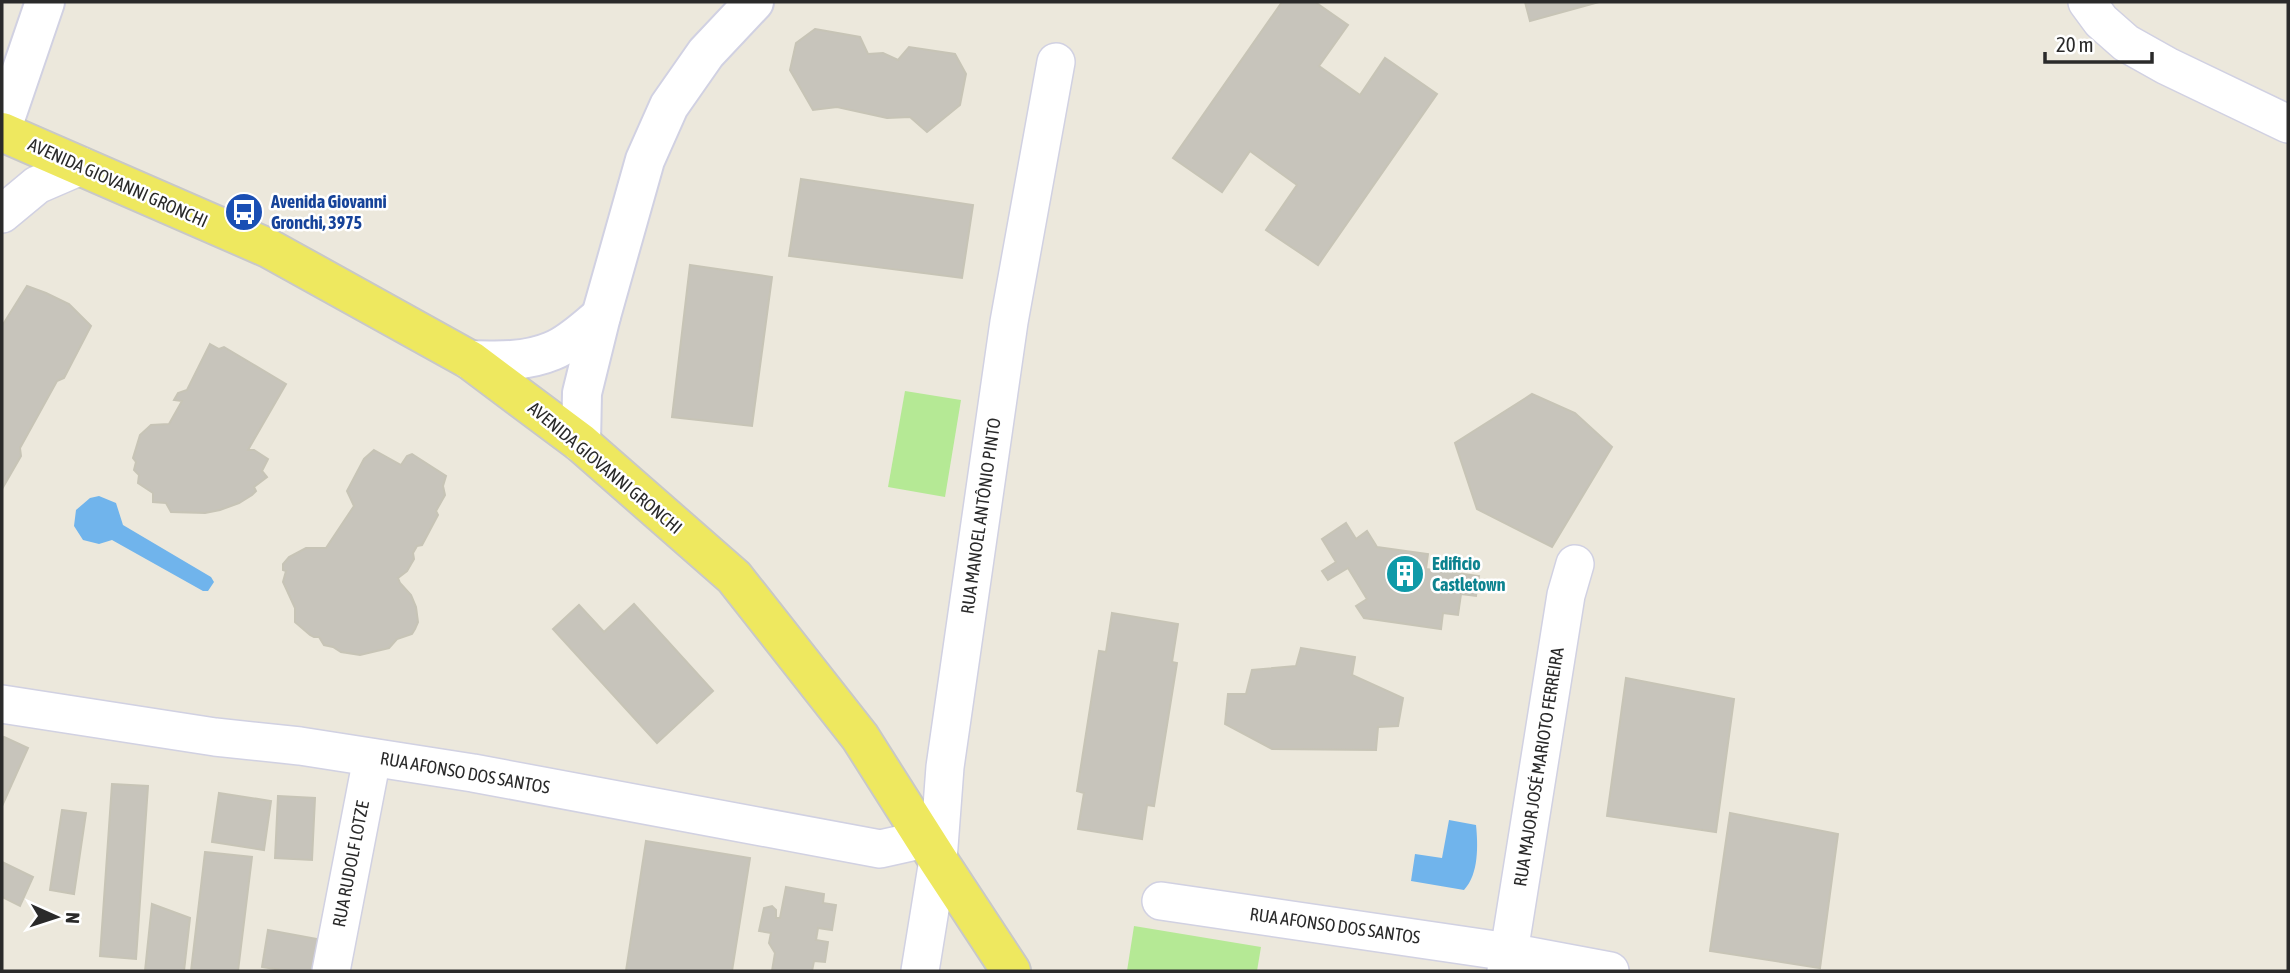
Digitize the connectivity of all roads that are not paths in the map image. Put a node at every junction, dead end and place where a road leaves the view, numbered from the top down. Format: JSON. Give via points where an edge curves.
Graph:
{"nodes":[{"id":1,"x":45,"y":2,"type":"edge"},
{"id":2,"x":754,"y":2,"type":"edge"},
{"id":3,"x":2087,"y":2,"type":"edge"},
{"id":4,"x":1056,"y":62,"type":"dead end"},
{"id":5,"x":2288,"y":124,"type":"edge"},
{"id":6,"x":2,"y":130,"type":"edge"},
{"id":7,"x":81,"y":166,"type":"junction"},
{"id":8,"x":2,"y":214,"type":"edge"},
{"id":9,"x":601,"y":316,"type":"junction"},
{"id":10,"x":470,"y":360,"type":"junction"},
{"id":11,"x":580,"y":443,"type":"junction"},
{"id":12,"x":1575,"y":564,"type":"dead end"},
{"id":13,"x":2,"y":704,"type":"edge"},
{"id":14,"x":372,"y":758,"type":"junction"},
{"id":15,"x":931,"y":850,"type":"junction"},
{"id":16,"x":1161,"y":901,"type":"dead end"},
{"id":17,"x":1508,"y":961,"type":"edge"},
{"id":18,"x":331,"y":971,"type":"edge"},
{"id":19,"x":920,"y":971,"type":"edge"},
{"id":20,"x":1012,"y":971,"type":"edge"},
{"id":21,"x":1610,"y":971,"type":"edge"}],
"edges":[{"from":1,"to":6,"type":"street"},
{"from":2,"to":9,"type":"street","via":[[706,53],[669,106],[645,160]]},
{"from":3,"to":5,"type":"street","via":[[2126,43]]},
{"from":4,"to":15,"type":"street","name":"RUA MANOEL ANTÔNIO PINTO","via":[[1009,322]]},
{"from":6,"to":7,"type":"main road","name":"AVENIDA GIOVANNI GRONCHI"},
{"from":7,"to":8,"type":"street","via":[[37,185]]},
{"from":7,"to":10,"type":"main road","name":"AVENIDA GIOVANNI GRONCHI","via":[[268,248]]},
{"from":9,"to":10,"type":"street","via":[[553,351],[503,362]]},
{"from":9,"to":11,"type":"street","via":[[582,393]]},
{"from":10,"to":11,"type":"main road","name":"AVENIDA GIOVANNI GRONCHI"},
{"from":11,"to":15,"type":"main road","name":"AVENIDA GIOVANNI GRONCHI","via":[[734,577],[860,737]]},
{"from":12,"to":17,"type":"street","name":"RUA MAJOR JOSÉ MARIOTO FERREIRA","via":[[1566,595]]},
{"from":13,"to":14,"type":"street","name":"RUA AFONSO DOS SANTOS"},
{"from":14,"to":15,"type":"street","name":"RUA AFONSO DOS SANTOS","via":[[880,849]]},
{"from":14,"to":18,"type":"street","name":"RUA RUDOLF LOTZE"},
{"from":15,"to":19,"type":"street","name":"RUA MANOEL ANTÔNIO PINTO"},
{"from":15,"to":20,"type":"main road","name":"AVENIDA GIOVANNI GRONCHI"},
{"from":16,"to":17,"type":"street","name":"RUA AFONSO DOS SANTOS"},
{"from":17,"to":21,"type":"street","name":"RUA AFONSO DOS SANTOS"}]}
